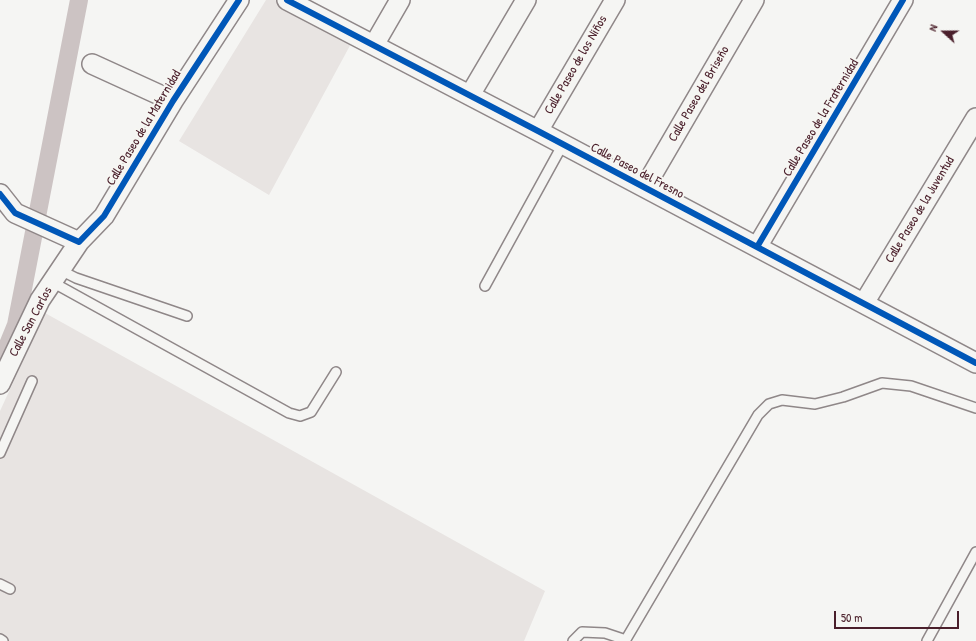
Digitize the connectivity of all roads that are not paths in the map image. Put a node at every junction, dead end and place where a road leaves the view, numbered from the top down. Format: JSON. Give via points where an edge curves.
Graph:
{"nodes":[{"id":1,"x":239,"y":0,"type":"edge"},
{"id":2,"x":287,"y":0,"type":"edge"},
{"id":3,"x":400,"y":0,"type":"edge"},
{"id":4,"x":526,"y":0,"type":"edge"},
{"id":5,"x":615,"y":0,"type":"edge"},
{"id":6,"x":754,"y":0,"type":"edge"},
{"id":7,"x":903,"y":0,"type":"edge"},
{"id":8,"x":374,"y":45,"type":"junction"},
{"id":9,"x":92,"y":64,"type":"dead end"},
{"id":10,"x":470,"y":95,"type":"junction"},
{"id":11,"x":173,"y":101,"type":"junction"},
{"id":12,"x":976,"y":118,"type":"edge"},
{"id":13,"x":538,"y":131,"type":"junction"},
{"id":14,"x":563,"y":144,"type":"junction"},
{"id":15,"x":645,"y":187,"type":"junction"},
{"id":16,"x":0,"y":194,"type":"edge"},
{"id":17,"x":15,"y":216,"type":"edge"},
{"id":18,"x":79,"y":242,"type":"junction"},
{"id":19,"x":757,"y":247,"type":"junction"},
{"id":20,"x":56,"y":276,"type":"junction"},
{"id":21,"x":485,"y":286,"type":"dead end"},
{"id":22,"x":864,"y":303,"type":"junction"},
{"id":23,"x":187,"y":316,"type":"dead end"},
{"id":24,"x":976,"y":363,"type":"edge"},
{"id":25,"x":336,"y":372,"type":"dead end"},
{"id":26,"x":32,"y":382,"type":"dead end"},
{"id":27,"x":0,"y":384,"type":"edge"},
{"id":28,"x":976,"y":408,"type":"edge"},
{"id":29,"x":0,"y":453,"type":"edge"},
{"id":30,"x":976,"y":552,"type":"edge"},
{"id":31,"x":0,"y":584,"type":"edge"},
{"id":32,"x":10,"y":589,"type":"dead end"},
{"id":33,"x":0,"y":639,"type":"edge"},
{"id":34,"x":3,"y":641,"type":"edge"},
{"id":35,"x":573,"y":641,"type":"edge"},
{"id":36,"x":626,"y":641,"type":"edge"},
{"id":37,"x":927,"y":641,"type":"edge"}],
"edges":[{"from":1,"to":11,"type":"street","name":"Calle Paseo de la Maternidad"},
{"from":2,"to":8,"type":"street","name":"Calle Paseo del Fresno"},
{"from":3,"to":8,"type":"street"},
{"from":4,"to":10,"type":"street"},
{"from":5,"to":13,"type":"street","name":"Calle Paseo de los Niños"},
{"from":6,"to":15,"type":"street","name":"Calle Paseo del Briseño"},
{"from":7,"to":19,"type":"street","name":"Calle Paseo de la Fraternidad"},
{"from":8,"to":10,"type":"street","name":"Calle Paseo del Fresno"},
{"from":9,"to":11,"type":"street"},
{"from":10,"to":13,"type":"street","name":"Calle Paseo del Fresno"},
{"from":11,"to":18,"type":"street","name":"Calle Paseo de la Maternidad","via":[[104,216]]},
{"from":12,"to":22,"type":"street","name":"Calle Paseo de la Juventud"},
{"from":13,"to":14,"type":"street","name":"Calle Paseo del Fresno"},
{"from":14,"to":15,"type":"street","name":"Calle Paseo del Fresno"},
{"from":14,"to":21,"type":"lane"},
{"from":15,"to":19,"type":"street","name":"Calle Paseo del Fresno"},
{"from":16,"to":17,"type":"street"},
{"from":17,"to":18,"type":"street"},
{"from":18,"to":20,"type":"street","name":"Calle San Carlos"},
{"from":19,"to":22,"type":"street","name":"Calle Paseo del Fresno"},
{"from":20,"to":23,"type":"lane","via":[[76,278]]},
{"from":20,"to":25,"type":"lane","via":[[62,289],[289,413],[300,416],[311,412]]},
{"from":20,"to":27,"type":"street","name":"Calle San Carlos","via":[[40,300]]},
{"from":22,"to":24,"type":"street","name":"Calle Paseo del Fresno"},
{"from":26,"to":29,"type":"lane"},
{"from":28,"to":36,"type":"lane","via":[[911,386],[882,383],[815,404],[782,400],[769,404],[758,415]]},
{"from":30,"to":37,"type":"lane"},
{"from":31,"to":32,"type":"lane"},
{"from":33,"to":34,"type":"lane"},
{"from":35,"to":36,"type":"lane","via":[[582,632],[605,633]]}]}
